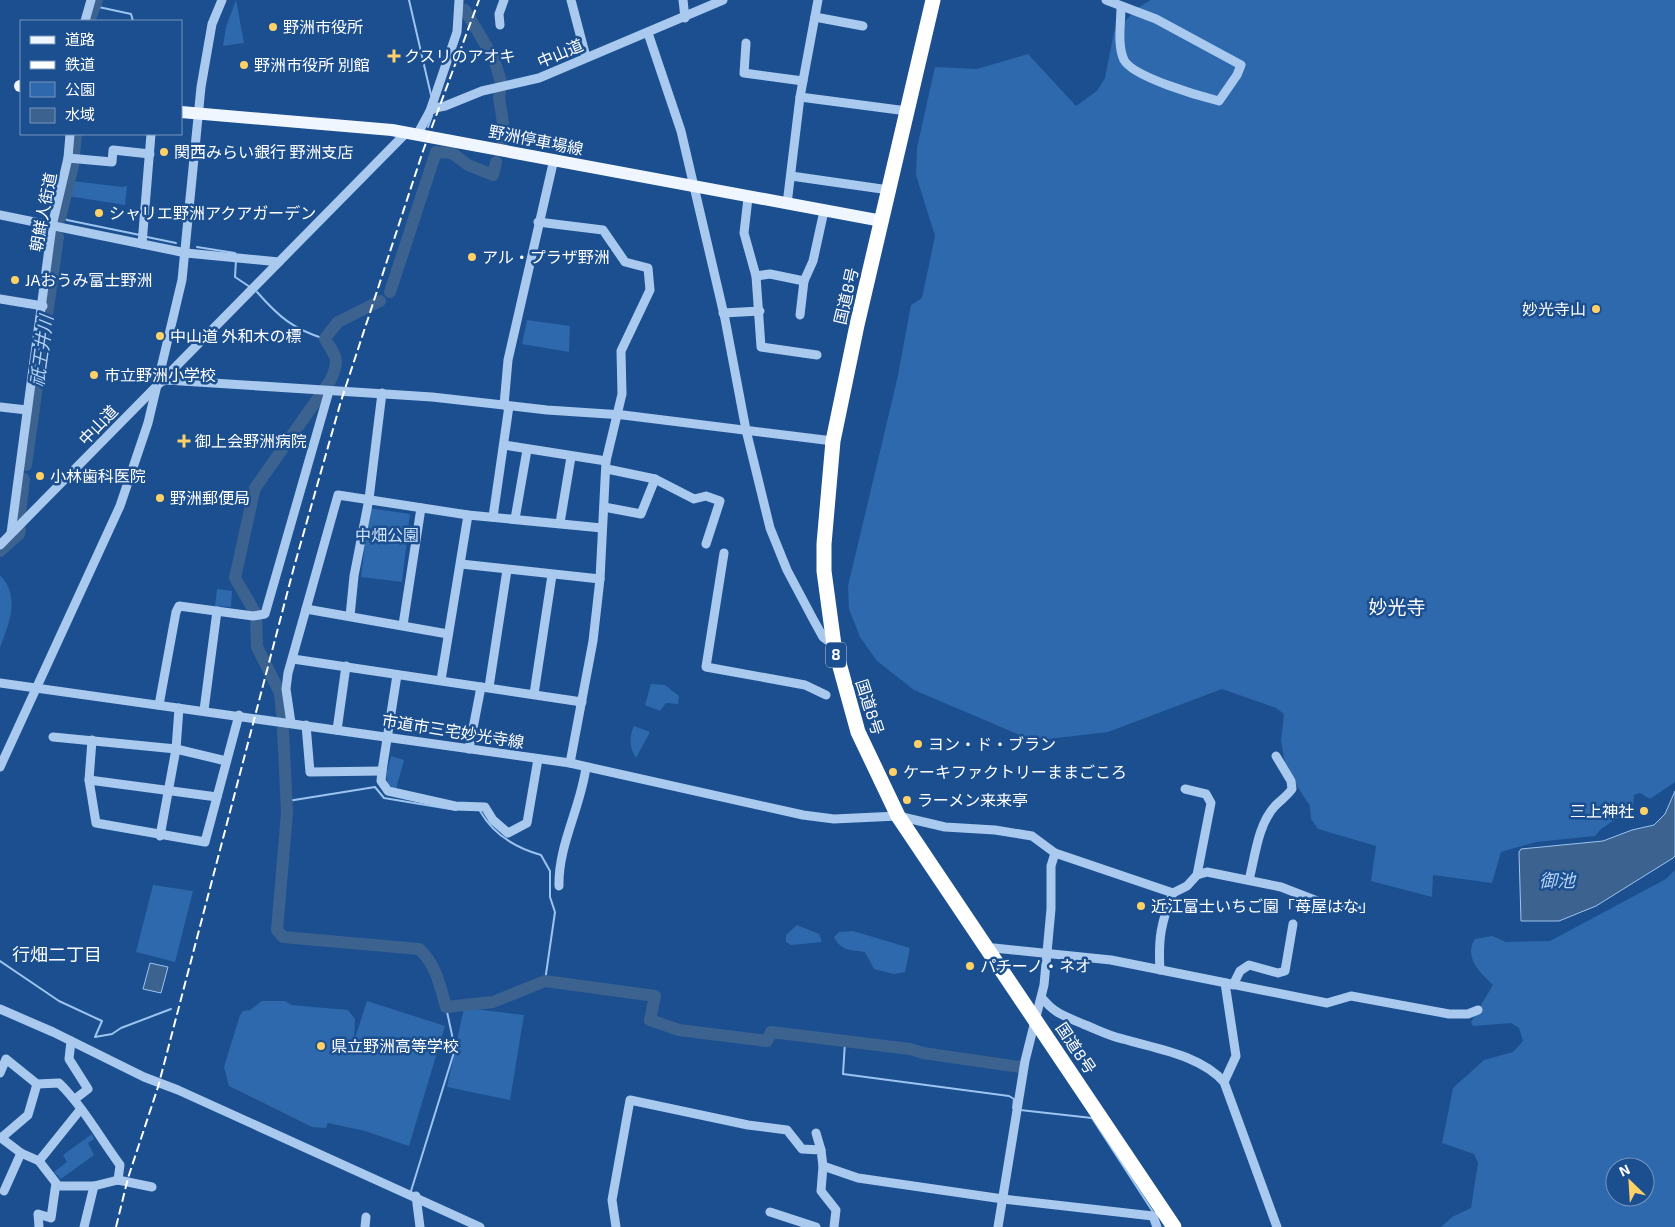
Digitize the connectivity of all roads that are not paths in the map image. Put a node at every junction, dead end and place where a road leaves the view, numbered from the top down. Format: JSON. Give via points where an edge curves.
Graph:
{"nodes":[{"id":1,"x":91,"y":0,"type":"edge"},
{"id":2,"x":222,"y":0,"type":"edge"},
{"id":3,"x":459,"y":0,"type":"edge"},
{"id":4,"x":504,"y":0,"type":"edge"},
{"id":5,"x":571,"y":0,"type":"edge"},
{"id":6,"x":682,"y":0,"type":"edge"},
{"id":7,"x":723,"y":0,"type":"edge"},
{"id":8,"x":818,"y":0,"type":"edge"},
{"id":9,"x":933,"y":0,"type":"edge"},
{"id":10,"x":1106,"y":0,"type":"edge"},
{"id":11,"x":1121,"y":7,"type":"junction"},
{"id":12,"x":815,"y":17,"type":"junction"},
{"id":13,"x":685,"y":18,"type":"junction"},
{"id":14,"x":85,"y":20,"type":"edge"},
{"id":15,"x":500,"y":25,"type":"dead end"},
{"id":16,"x":863,"y":26,"type":"dead end"},
{"id":17,"x":648,"y":33,"type":"junction"},
{"id":18,"x":746,"y":43,"type":"dead end"},
{"id":19,"x":586,"y":57,"type":"junction"},
{"id":20,"x":803,"y":81,"type":"junction"},
{"id":21,"x":800,"y":97,"type":"junction"},
{"id":22,"x":430,"y":111,"type":"junction"},
{"id":23,"x":907,"y":111,"type":"junction"},
{"id":24,"x":182,"y":112,"type":"edge"},
{"id":25,"x":200,"y":115,"type":"junction"},
{"id":26,"x":412,"y":134,"type":"junction"},
{"id":27,"x":70,"y":135,"type":"edge"},
{"id":28,"x":151,"y":135,"type":"edge"},
{"id":29,"x":150,"y":154,"type":"junction"},
{"id":30,"x":73,"y":159,"type":"junction"},
{"id":31,"x":554,"y":159,"type":"junction"},
{"id":32,"x":791,"y":176,"type":"junction"},
{"id":33,"x":694,"y":188,"type":"junction"},
{"id":34,"x":889,"y":190,"type":"junction"},
{"id":35,"x":748,"y":198,"type":"junction"},
{"id":36,"x":787,"y":204,"type":"junction"},
{"id":37,"x":824,"y":211,"type":"junction"},
{"id":38,"x":0,"y":215,"type":"edge"},
{"id":39,"x":882,"y":221,"type":"junction"},
{"id":40,"x":538,"y":222,"type":"junction"},
{"id":41,"x":52,"y":226,"type":"junction"},
{"id":42,"x":143,"y":238,"type":"junction"},
{"id":43,"x":186,"y":253,"type":"junction"},
{"id":44,"x":280,"y":262,"type":"junction"},
{"id":45,"x":756,"y":276,"type":"junction"},
{"id":46,"x":804,"y":281,"type":"junction"},
{"id":47,"x":0,"y":299,"type":"edge"},
{"id":48,"x":42,"y":306,"type":"junction"},
{"id":49,"x":760,"y":311,"type":"junction"},
{"id":50,"x":723,"y":313,"type":"junction"},
{"id":51,"x":800,"y":315,"type":"dead end"},
{"id":52,"x":817,"y":355,"type":"dead end"},
{"id":53,"x":158,"y":383,"type":"junction"},
{"id":54,"x":329,"y":391,"type":"junction"},
{"id":55,"x":382,"y":393,"type":"junction"},
{"id":56,"x":507,"y":406,"type":"junction"},
{"id":57,"x":0,"y":407,"type":"edge"},
{"id":58,"x":27,"y":410,"type":"junction"},
{"id":59,"x":616,"y":415,"type":"junction"},
{"id":60,"x":746,"y":430,"type":"junction"},
{"id":61,"x":833,"y":441,"type":"junction"},
{"id":62,"x":504,"y":445,"type":"junction"},
{"id":63,"x":527,"y":450,"type":"junction"},
{"id":64,"x":571,"y":457,"type":"junction"},
{"id":65,"x":607,"y":465,"type":"junction"},
{"id":66,"x":655,"y":479,"type":"junction"},
{"id":67,"x":369,"y":499,"type":"junction"},
{"id":68,"x":604,"y":507,"type":"junction"},
{"id":69,"x":420,"y":508,"type":"junction"},
{"id":70,"x":468,"y":515,"type":"junction"},
{"id":71,"x":493,"y":517,"type":"junction"},
{"id":72,"x":515,"y":519,"type":"junction"},
{"id":73,"x":560,"y":524,"type":"junction"},
{"id":74,"x":602,"y":528,"type":"junction"},
{"id":75,"x":11,"y":533,"type":"junction"},
{"id":76,"x":706,"y":544,"type":"dead end"},
{"id":77,"x":0,"y":545,"type":"edge"},
{"id":78,"x":724,"y":553,"type":"dead end"},
{"id":79,"x":461,"y":564,"type":"junction"},
{"id":80,"x":507,"y":570,"type":"junction"},
{"id":81,"x":552,"y":575,"type":"junction"},
{"id":82,"x":600,"y":579,"type":"junction"},
{"id":83,"x":306,"y":609,"type":"junction"},
{"id":84,"x":216,"y":611,"type":"junction"},
{"id":85,"x":350,"y":616,"type":"junction"},
{"id":86,"x":403,"y":625,"type":"junction"},
{"id":87,"x":448,"y":634,"type":"junction"},
{"id":88,"x":834,"y":645,"type":"junction"},
{"id":89,"x":293,"y":659,"type":"junction"},
{"id":90,"x":346,"y":666,"type":"junction"},
{"id":91,"x":398,"y":675,"type":"junction"},
{"id":92,"x":442,"y":680,"type":"junction"},
{"id":93,"x":0,"y":683,"type":"edge"},
{"id":94,"x":485,"y":687,"type":"junction"},
{"id":95,"x":35,"y":688,"type":"junction"},
{"id":96,"x":534,"y":694,"type":"junction"},
{"id":97,"x":826,"y":695,"type":"dead end"},
{"id":98,"x":582,"y":702,"type":"junction"},
{"id":99,"x":159,"y":705,"type":"junction"},
{"id":100,"x":179,"y":708,"type":"junction"},
{"id":101,"x":204,"y":710,"type":"junction"},
{"id":102,"x":239,"y":715,"type":"junction"},
{"id":103,"x":291,"y":723,"type":"junction"},
{"id":104,"x":306,"y":725,"type":"junction"},
{"id":105,"x":337,"y":730,"type":"junction"},
{"id":106,"x":388,"y":736,"type":"junction"},
{"id":107,"x":54,"y":738,"type":"dead end"},
{"id":108,"x":92,"y":740,"type":"junction"},
{"id":109,"x":176,"y":748,"type":"junction"},
{"id":110,"x":469,"y":749,"type":"junction"},
{"id":111,"x":1276,"y":756,"type":"dead end"},
{"id":112,"x":538,"y":759,"type":"junction"},
{"id":113,"x":226,"y":762,"type":"junction"},
{"id":114,"x":570,"y":763,"type":"junction"},
{"id":115,"x":0,"y":767,"type":"edge"},
{"id":116,"x":586,"y":767,"type":"junction"},
{"id":117,"x":382,"y":771,"type":"junction"},
{"id":118,"x":89,"y":780,"type":"junction"},
{"id":119,"x":1185,"y":789,"type":"dead end"},
{"id":120,"x":168,"y":790,"type":"junction"},
{"id":121,"x":217,"y":797,"type":"junction"},
{"id":122,"x":898,"y":816,"type":"junction"},
{"id":123,"x":160,"y":836,"type":"junction"},
{"id":124,"x":1055,"y":853,"type":"junction"},
{"id":125,"x":1196,"y":875,"type":"junction"},
{"id":126,"x":1249,"y":880,"type":"junction"},
{"id":127,"x":559,"y":886,"type":"dead end"},
{"id":128,"x":1173,"y":893,"type":"junction"},
{"id":129,"x":1357,"y":909,"type":"dead end"},
{"id":130,"x":1293,"y":924,"type":"dead end"},
{"id":131,"x":989,"y":950,"type":"junction"},
{"id":132,"x":1047,"y":952,"type":"junction"},
{"id":133,"x":1160,"y":970,"type":"junction"},
{"id":134,"x":1229,"y":984,"type":"junction"},
{"id":135,"x":1042,"y":998,"type":"junction"},
{"id":136,"x":1478,"y":1010,"type":"dead end"},
{"id":137,"x":1,"y":1011,"type":"edge"},
{"id":138,"x":1035,"y":1018,"type":"junction"},
{"id":139,"x":68,"y":1040,"type":"junction"},
{"id":140,"x":0,"y":1073,"type":"edge"},
{"id":141,"x":1224,"y":1082,"type":"junction"},
{"id":142,"x":37,"y":1084,"type":"junction"},
{"id":143,"x":75,"y":1099,"type":"junction"},
{"id":144,"x":80,"y":1110,"type":"junction"},
{"id":145,"x":816,"y":1133,"type":"dead end"},
{"id":146,"x":0,"y":1138,"type":"edge"},
{"id":147,"x":821,"y":1150,"type":"junction"},
{"id":148,"x":21,"y":1153,"type":"junction"},
{"id":149,"x":39,"y":1161,"type":"junction"},
{"id":150,"x":824,"y":1166,"type":"junction"},
{"id":151,"x":118,"y":1180,"type":"junction"},
{"id":152,"x":56,"y":1186,"type":"junction"},
{"id":153,"x":94,"y":1186,"type":"junction"},
{"id":154,"x":152,"y":1187,"type":"dead end"},
{"id":155,"x":4,"y":1191,"type":"dead end"},
{"id":156,"x":416,"y":1196,"type":"junction"},
{"id":157,"x":1003,"y":1199,"type":"junction"},
{"id":158,"x":770,"y":1212,"type":"dead end"},
{"id":159,"x":366,"y":1217,"type":"dead end"},
{"id":160,"x":39,"y":1227,"type":"edge"},
{"id":161,"x":84,"y":1227,"type":"edge"},
{"id":162,"x":365,"y":1227,"type":"edge"},
{"id":163,"x":420,"y":1227,"type":"edge"},
{"id":164,"x":480,"y":1227,"type":"edge"},
{"id":165,"x":616,"y":1227,"type":"edge"},
{"id":166,"x":816,"y":1227,"type":"edge"},
{"id":167,"x":834,"y":1227,"type":"edge"},
{"id":168,"x":998,"y":1227,"type":"edge"},
{"id":169,"x":1157,"y":1227,"type":"edge"},
{"id":170,"x":1174,"y":1227,"type":"edge"},
{"id":171,"x":1277,"y":1227,"type":"edge"}],
"edges":[{"from":1,"to":14,"type":"street"},
{"from":2,"to":25,"type":"street","via":[[208,41]]},
{"from":3,"to":22,"type":"street","via":[[457,32]]},
{"from":4,"to":15,"type":"street","via":[[499,14]]},
{"from":5,"to":19,"type":"street"},
{"from":6,"to":13,"type":"street"},
{"from":7,"to":13,"type":"street","name":"中山道"},
{"from":8,"to":12,"type":"street"},
{"from":9,"to":23,"type":"highway","name":"国道8号","number":"8"},
{"from":10,"to":11,"type":"street"},
{"from":11,"to":11,"type":"street","via":[[1156,19],[1240,65],[1237,75],[1219,100],[1140,74],[1125,62],[1120,49]]},
{"from":12,"to":16,"type":"street"},
{"from":12,"to":20,"type":"street"},
{"from":13,"to":17,"type":"street","name":"中山道"},
{"from":17,"to":19,"type":"street","name":"中山道"},
{"from":17,"to":33,"type":"street","via":[[681,132]]},
{"from":18,"to":20,"type":"street","via":[[744,73]]},
{"from":19,"to":22,"type":"street","name":"中山道","via":[[539,78],[471,94]]},
{"from":20,"to":21,"type":"street"},
{"from":21,"to":23,"type":"street"},
{"from":21,"to":32,"type":"street"},
{"from":22,"to":26,"type":"street"},
{"from":23,"to":34,"type":"highway","name":"国道8号","number":"8"},
{"from":24,"to":25,"type":"main road","name":"野洲停車場線"},
{"from":25,"to":26,"type":"main road","name":"野洲停車場線","via":[[360,126]]},
{"from":25,"to":43,"type":"street"},
{"from":26,"to":31,"type":"main road","name":"野洲停車場線"},
{"from":26,"to":44,"type":"street","name":"中山道"},
{"from":27,"to":30,"type":"street","name":"朝鮮人街道"},
{"from":28,"to":29,"type":"street"},
{"from":29,"to":30,"type":"street","via":[[113,150],[112,162]]},
{"from":29,"to":42,"type":"street"},
{"from":30,"to":41,"type":"street","name":"朝鮮人街道"},
{"from":31,"to":33,"type":"main road","name":"野洲停車場線"},
{"from":31,"to":40,"type":"street"},
{"from":32,"to":34,"type":"street"},
{"from":32,"to":36,"type":"street"},
{"from":33,"to":35,"type":"main road","name":"野洲停車場線"},
{"from":33,"to":50,"type":"street"},
{"from":34,"to":39,"type":"highway","name":"国道8号","number":"8"},
{"from":35,"to":36,"type":"main road","name":"野洲停車場線"},
{"from":35,"to":45,"type":"street","via":[[744,233]]},
{"from":36,"to":37,"type":"main road","name":"野洲停車場線"},
{"from":37,"to":39,"type":"main road","name":"野洲停車場線"},
{"from":37,"to":46,"type":"street","via":[[813,262]]},
{"from":38,"to":41,"type":"street"},
{"from":39,"to":61,"type":"highway","name":"国道8号","number":"8"},
{"from":40,"to":56,"type":"street","via":[[508,360]]},
{"from":40,"to":59,"type":"street","via":[[603,230],[625,262],[648,268],[650,290],[621,351],[622,394]]},
{"from":41,"to":42,"type":"street"},
{"from":41,"to":48,"type":"street","name":"朝鮮人街道"},
{"from":42,"to":43,"type":"street"},
{"from":43,"to":44,"type":"street"},
{"from":43,"to":53,"type":"street"},
{"from":44,"to":53,"type":"street","name":"中山道"},
{"from":45,"to":46,"type":"street","via":[[770,274]]},
{"from":45,"to":49,"type":"street"},
{"from":46,"to":51,"type":"street"},
{"from":47,"to":48,"type":"street"},
{"from":48,"to":58,"type":"street","name":"朝鮮人街道"},
{"from":49,"to":50,"type":"street"},
{"from":49,"to":52,"type":"street","via":[[761,347]]},
{"from":50,"to":60,"type":"street"},
{"from":53,"to":54,"type":"street","via":[[166,380]]},
{"from":53,"to":75,"type":"street","name":"中山道"},
{"from":53,"to":95,"type":"street","via":[[120,506]]},
{"from":54,"to":55,"type":"street"},
{"from":54,"to":84,"type":"street","via":[[265,614],[256,616]]},
{"from":55,"to":56,"type":"street"},
{"from":55,"to":67,"type":"street"},
{"from":56,"to":59,"type":"street"},
{"from":56,"to":62,"type":"street"},
{"from":57,"to":58,"type":"street"},
{"from":58,"to":75,"type":"street","name":"朝鮮人街道"},
{"from":59,"to":60,"type":"street"},
{"from":59,"to":65,"type":"street"},
{"from":60,"to":61,"type":"street"},
{"from":60,"to":88,"type":"street","via":[[776,546],[823,637]]},
{"from":61,"to":88,"type":"highway","name":"国道8号","number":"8","via":[[824,571]]},
{"from":62,"to":63,"type":"street"},
{"from":62,"to":71,"type":"street"},
{"from":63,"to":64,"type":"street"},
{"from":63,"to":72,"type":"street"},
{"from":64,"to":65,"type":"street"},
{"from":64,"to":73,"type":"street"},
{"from":65,"to":66,"type":"street"},
{"from":65,"to":68,"type":"street"},
{"from":66,"to":68,"type":"street","via":[[641,514]]},
{"from":66,"to":76,"type":"street","via":[[694,499],[706,496],[720,502]]},
{"from":67,"to":69,"type":"street"},
{"from":67,"to":83,"type":"street","via":[[338,495]]},
{"from":67,"to":85,"type":"street"},
{"from":68,"to":74,"type":"street"},
{"from":69,"to":70,"type":"street"},
{"from":69,"to":86,"type":"street"},
{"from":70,"to":71,"type":"street"},
{"from":70,"to":79,"type":"street"},
{"from":71,"to":72,"type":"street"},
{"from":72,"to":73,"type":"street"},
{"from":73,"to":74,"type":"street"},
{"from":74,"to":82,"type":"street"},
{"from":75,"to":77,"type":"street","name":"中山道"},
{"from":78,"to":97,"type":"street","via":[[706,667],[804,685]]},
{"from":79,"to":80,"type":"street"},
{"from":79,"to":87,"type":"street"},
{"from":80,"to":81,"type":"street"},
{"from":80,"to":94,"type":"street"},
{"from":81,"to":82,"type":"street"},
{"from":81,"to":96,"type":"street"},
{"from":82,"to":98,"type":"street"},
{"from":83,"to":85,"type":"street"},
{"from":83,"to":89,"type":"street"},
{"from":84,"to":99,"type":"street","via":[[179,606]]},
{"from":84,"to":101,"type":"street"},
{"from":85,"to":86,"type":"street"},
{"from":86,"to":87,"type":"street"},
{"from":87,"to":92,"type":"street"},
{"from":88,"to":122,"type":"highway","name":"国道8号","number":"8","via":[[858,732]]},
{"from":89,"to":90,"type":"street"},
{"from":89,"to":103,"type":"street","via":[[286,688]]},
{"from":90,"to":91,"type":"street"},
{"from":90,"to":105,"type":"street"},
{"from":91,"to":92,"type":"street"},
{"from":91,"to":106,"type":"street"},
{"from":92,"to":94,"type":"street"},
{"from":93,"to":95,"type":"street","name":"市道市三宅妙光寺線"},
{"from":94,"to":96,"type":"street"},
{"from":94,"to":110,"type":"street"},
{"from":95,"to":99,"type":"street","name":"市道市三宅妙光寺線"},
{"from":95,"to":115,"type":"street"},
{"from":96,"to":98,"type":"street"},
{"from":98,"to":114,"type":"street"},
{"from":99,"to":100,"type":"street","name":"市道市三宅妙光寺線"},
{"from":100,"to":101,"type":"street","name":"市道市三宅妙光寺線"},
{"from":100,"to":109,"type":"street"},
{"from":101,"to":102,"type":"street","name":"市道市三宅妙光寺線"},
{"from":102,"to":103,"type":"street","name":"市道市三宅妙光寺線"},
{"from":102,"to":113,"type":"street"},
{"from":103,"to":104,"type":"street","name":"市道市三宅妙光寺線"},
{"from":104,"to":105,"type":"street","name":"市道市三宅妙光寺線"},
{"from":104,"to":117,"type":"street","via":[[310,772]]},
{"from":105,"to":106,"type":"street","name":"市道市三宅妙光寺線"},
{"from":106,"to":110,"type":"street","name":"市道市三宅妙光寺線"},
{"from":106,"to":117,"type":"street"},
{"from":107,"to":108,"type":"street"},
{"from":108,"to":109,"type":"street"},
{"from":108,"to":118,"type":"street"},
{"from":109,"to":113,"type":"street"},
{"from":109,"to":120,"type":"street"},
{"from":110,"to":112,"type":"street","name":"市道市三宅妙光寺線"},
{"from":111,"to":126,"type":"street","via":[[1291,781],[1292,789],[1275,806],[1263,827]]},
{"from":112,"to":114,"type":"street","name":"市道市三宅妙光寺線"},
{"from":112,"to":117,"type":"street","via":[[527,823],[508,833],[493,820],[485,807],[455,806],[388,791],[381,781]]},
{"from":113,"to":121,"type":"street"},
{"from":114,"to":116,"type":"street","name":"市道市三宅妙光寺線"},
{"from":116,"to":122,"type":"street","name":"市道市三宅妙光寺線","via":[[803,815],[834,819]]},
{"from":116,"to":127,"type":"street","via":[[583,790],[561,858]]},
{"from":118,"to":120,"type":"street"},
{"from":118,"to":123,"type":"street","via":[[96,823]]},
{"from":119,"to":125,"type":"street","via":[[1206,794],[1211,803]]},
{"from":120,"to":121,"type":"street"},
{"from":120,"to":123,"type":"street"},
{"from":121,"to":123,"type":"street","via":[[205,842]]},
{"from":122,"to":124,"type":"street","name":"市道市三宅妙光寺線","via":[[945,827],[1032,836]]},
{"from":122,"to":131,"type":"highway","name":"国道8号","number":"8"},
{"from":124,"to":128,"type":"street","name":"市道市三宅妙光寺線"},
{"from":124,"to":132,"type":"street","via":[[1051,866]]},
{"from":125,"to":126,"type":"street","via":[[1207,872]]},
{"from":125,"to":128,"type":"street","via":[[1187,886]]},
{"from":126,"to":129,"type":"street","via":[[1282,887],[1325,904]]},
{"from":128,"to":133,"type":"street","via":[[1162,920]]},
{"from":130,"to":134,"type":"street","via":[[1285,971],[1278,973],[1249,965]]},
{"from":131,"to":132,"type":"street"},
{"from":131,"to":138,"type":"highway","name":"国道8号","number":"8"},
{"from":132,"to":133,"type":"street"},
{"from":132,"to":135,"type":"street"},
{"from":133,"to":134,"type":"street"},
{"from":134,"to":136,"type":"street","via":[[1327,1003],[1351,996],[1449,1014],[1468,1014]]},
{"from":134,"to":141,"type":"street","via":[[1236,1056]]},
{"from":135,"to":138,"type":"street"},
{"from":135,"to":141,"type":"street","via":[[1058,1014],[1122,1039],[1191,1060],[1214,1071]]},
{"from":137,"to":139,"type":"street"},
{"from":138,"to":157,"type":"street"},
{"from":138,"to":170,"type":"highway","name":"国道8号","number":"8"},
{"from":139,"to":143,"type":"street","via":[[69,1059],[88,1089]]},
{"from":139,"to":156,"type":"street","via":[[144,1077]]},
{"from":140,"to":142,"type":"street","via":[[6,1059]]},
{"from":141,"to":171,"type":"street"},
{"from":142,"to":143,"type":"street","via":[[58,1084]]},
{"from":142,"to":146,"type":"street","via":[[28,1115]]},
{"from":143,"to":144,"type":"street"},
{"from":144,"to":149,"type":"street"},
{"from":144,"to":151,"type":"street","via":[[120,1165]]},
{"from":145,"to":147,"type":"street"},
{"from":146,"to":148,"type":"street"},
{"from":147,"to":150,"type":"street"},
{"from":147,"to":165,"type":"street","via":[[802,1149],[787,1130],[630,1100],[612,1200]]},
{"from":148,"to":149,"type":"street"},
{"from":148,"to":155,"type":"street"},
{"from":149,"to":152,"type":"street","via":[[55,1180]]},
{"from":150,"to":157,"type":"street","via":[[858,1178]]},
{"from":150,"to":167,"type":"street","via":[[821,1191],[836,1210]]},
{"from":151,"to":153,"type":"street"},
{"from":151,"to":154,"type":"street"},
{"from":152,"to":153,"type":"street"},
{"from":152,"to":160,"type":"street","via":[[51,1218],[38,1214]]},
{"from":153,"to":161,"type":"street"},
{"from":156,"to":163,"type":"street"},
{"from":156,"to":164,"type":"street"},
{"from":157,"to":168,"type":"street"},
{"from":157,"to":169,"type":"street","via":[[1153,1216]]},
{"from":158,"to":166,"type":"street"},
{"from":159,"to":162,"type":"street"}]}
